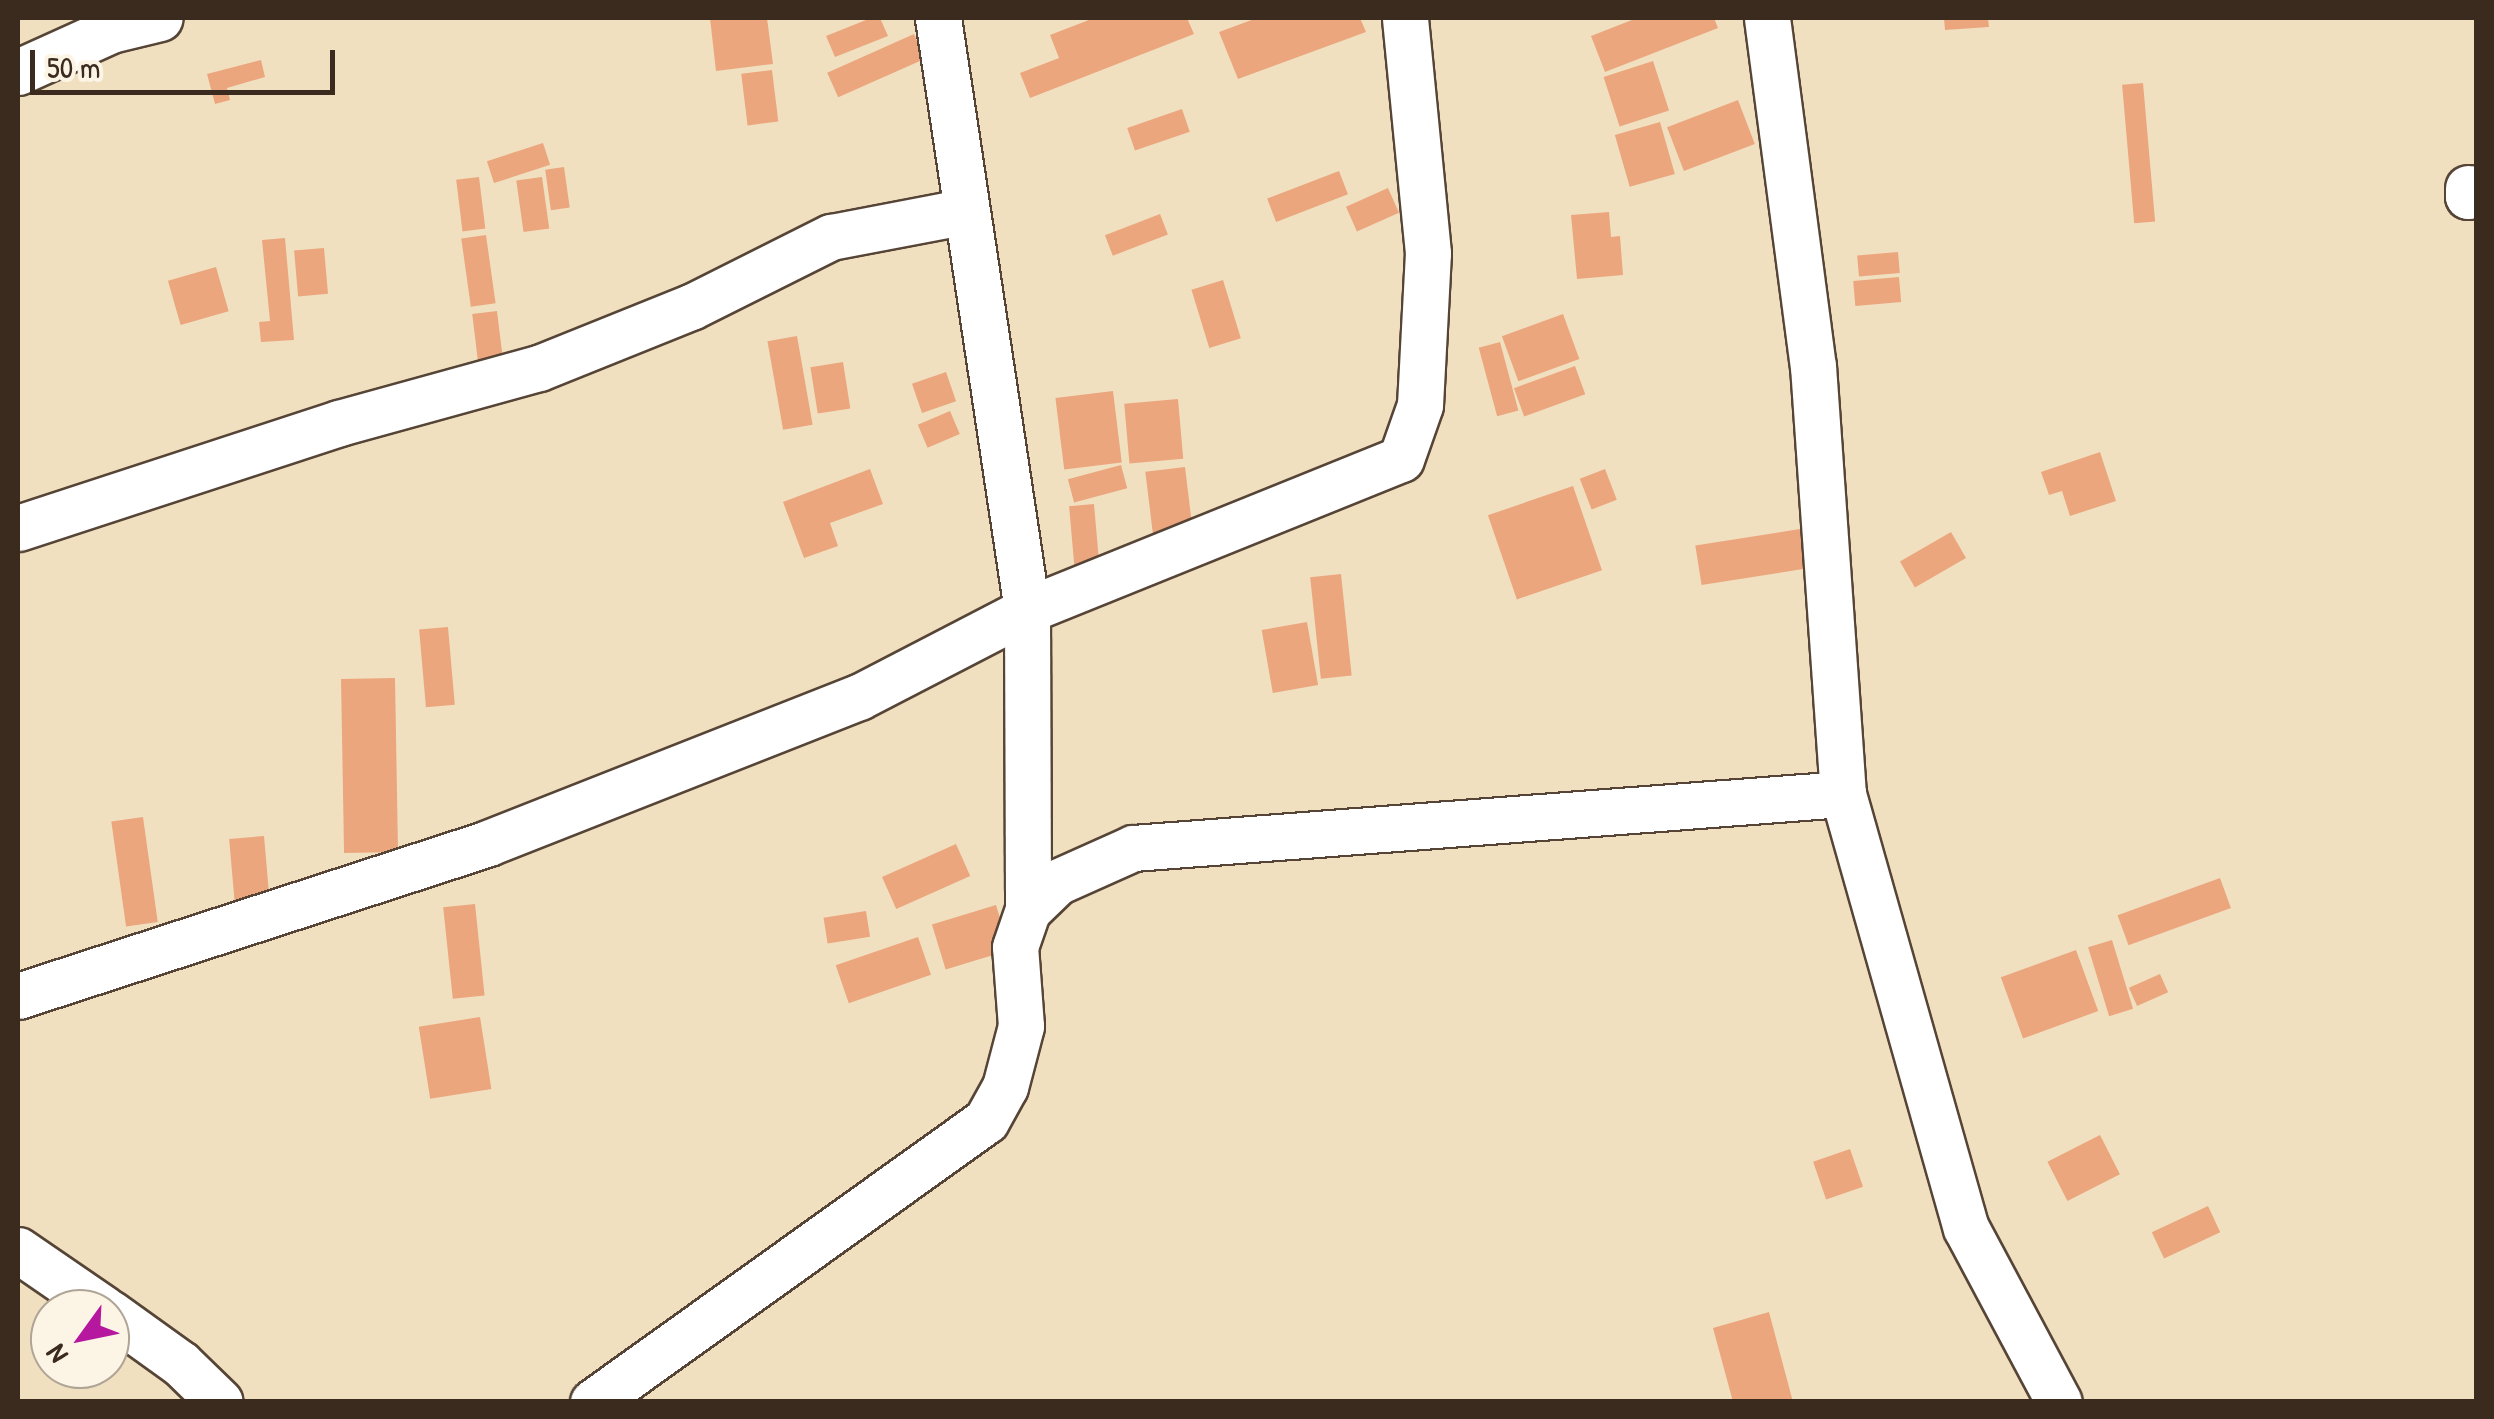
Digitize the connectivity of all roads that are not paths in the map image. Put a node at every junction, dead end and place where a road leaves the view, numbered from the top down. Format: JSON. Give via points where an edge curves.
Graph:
{"nodes":[{"id":1,"x":160,"y":18,"type":"edge"},
{"id":2,"x":938,"y":18,"type":"edge"},
{"id":3,"x":1405,"y":18,"type":"edge"},
{"id":4,"x":1767,"y":18,"type":"edge"},
{"id":5,"x":18,"y":72,"type":"edge"},
{"id":6,"x":966,"y":211,"type":"junction"},
{"id":7,"x":18,"y":528,"type":"edge"},
{"id":8,"x":1028,"y":610,"type":"junction"},
{"id":9,"x":1843,"y":794,"type":"junction"},
{"id":10,"x":1028,"y":910,"type":"junction"},
{"id":11,"x":18,"y":996,"type":"edge"},
{"id":12,"x":18,"y":1250,"type":"edge"},
{"id":13,"x":75,"y":1289,"type":"edge"},
{"id":14,"x":130,"y":1327,"type":"edge"},
{"id":15,"x":220,"y":1402,"type":"edge"},
{"id":16,"x":593,"y":1402,"type":"edge"},
{"id":17,"x":2060,"y":1402,"type":"edge"}],
"edges":[{"from":1,"to":5,"type":"street","via":[[111,30]]},
{"from":2,"to":6,"type":"street"},
{"from":3,"to":8,"type":"street","via":[[1428,253],[1420,405],[1401,460]]},
{"from":4,"to":9,"type":"street","via":[[1813,366]]},
{"from":6,"to":7,"type":"street","via":[[830,237],[692,307],[539,368],[340,423]]},
{"from":6,"to":8,"type":"street"},
{"from":8,"to":10,"type":"street"},
{"from":8,"to":11,"type":"street","via":[[859,697],[488,843]]},
{"from":9,"to":10,"type":"street","via":[[1133,848],[1057,882]]},
{"from":9,"to":17,"type":"street","via":[[1966,1228]]},
{"from":10,"to":16,"type":"street","via":[[1015,947],[1021,1026],[1005,1087],[986,1121]]},
{"from":12,"to":13,"type":"street"},
{"from":14,"to":15,"type":"street"}]}
